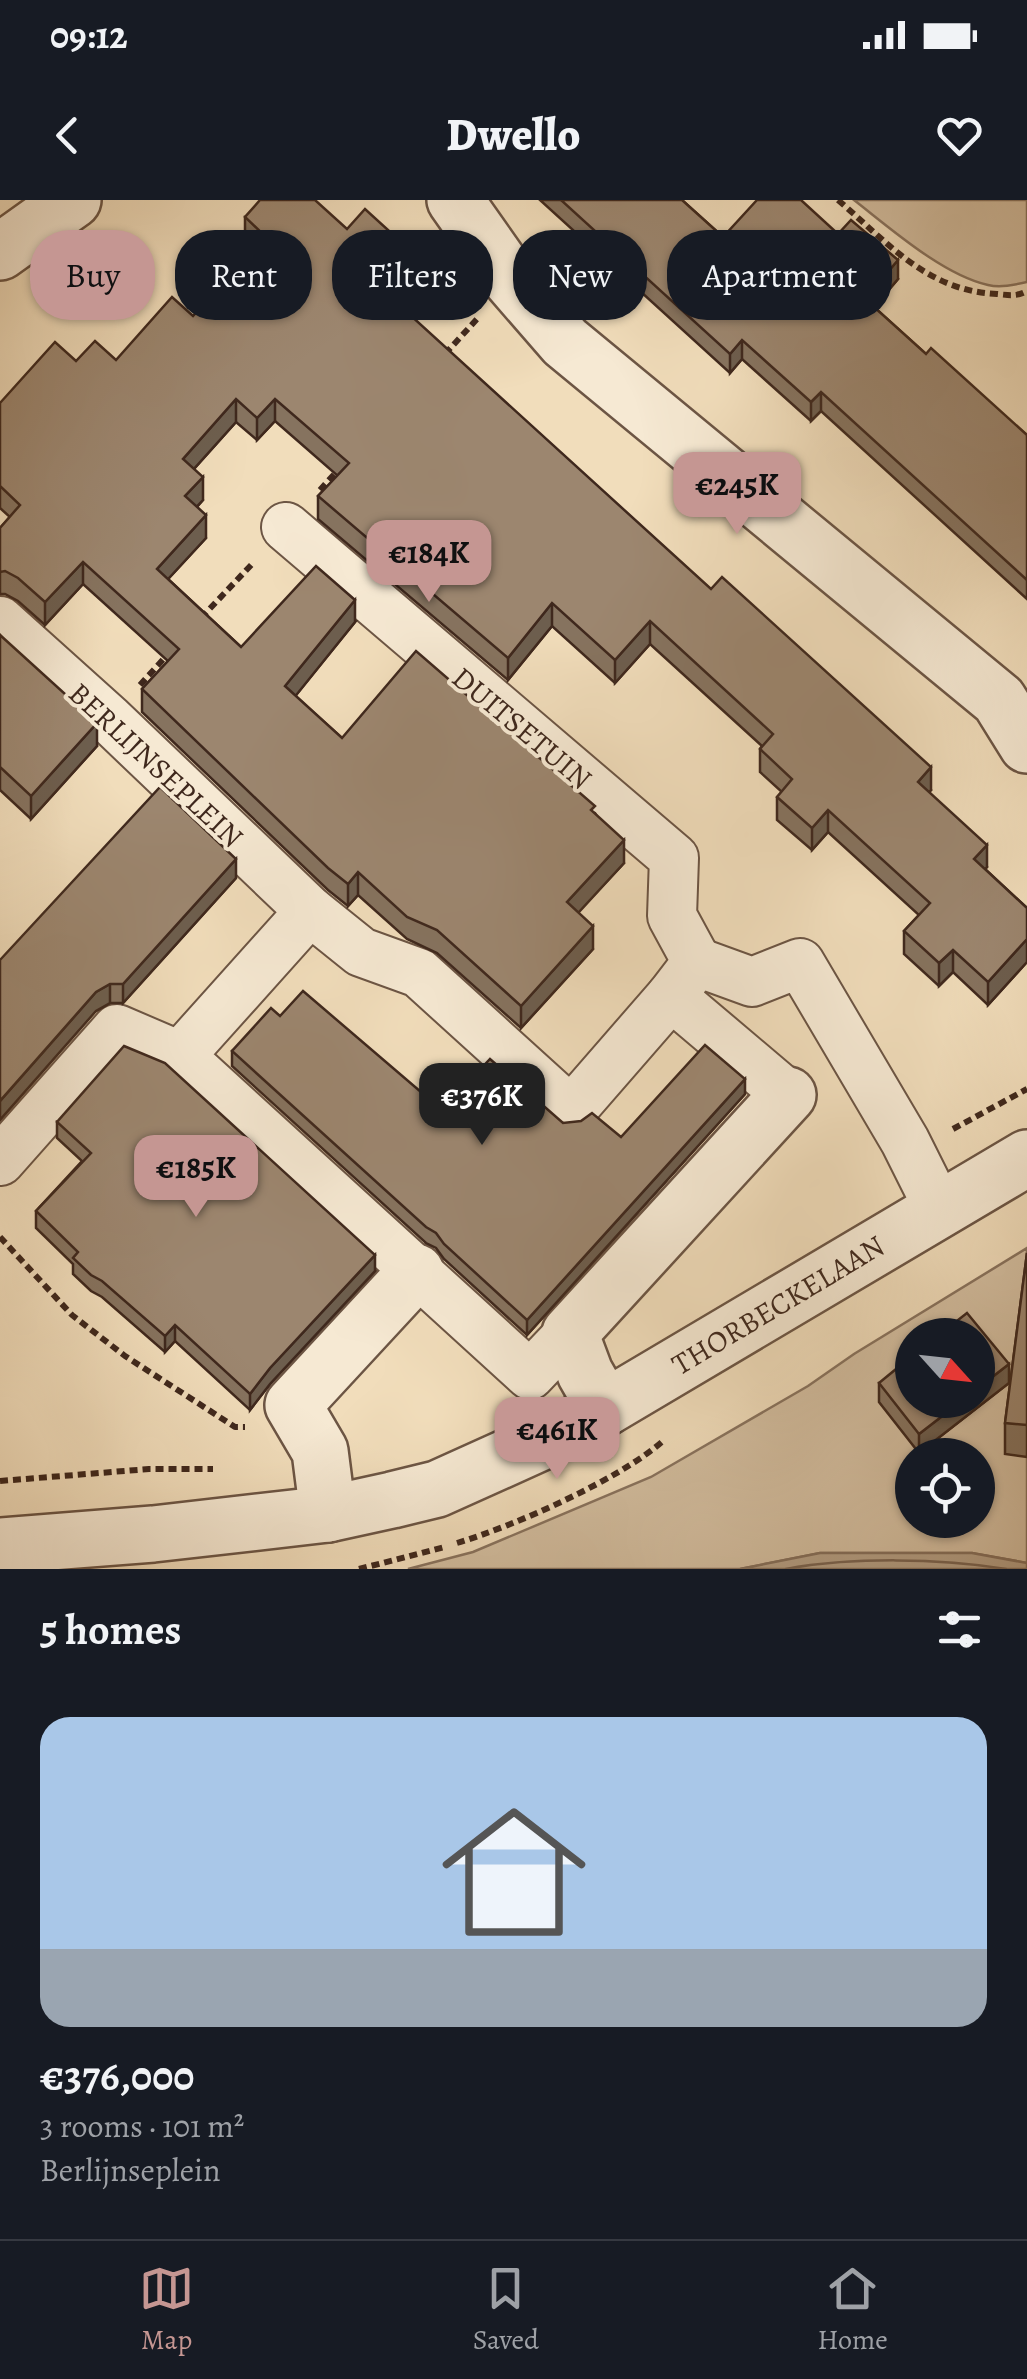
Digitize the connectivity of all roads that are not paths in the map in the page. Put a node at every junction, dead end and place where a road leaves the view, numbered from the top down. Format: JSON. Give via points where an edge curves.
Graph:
{"nodes":[{"id":1,"x":73,"y":200,"type":"edge"},
{"id":2,"x":455,"y":200,"type":"edge"},
{"id":3,"x":0,"y":252,"type":"edge"},
{"id":4,"x":286,"y":527,"type":"dead end"},
{"id":5,"x":0,"y":621,"type":"edge"},
{"id":6,"x":1027,"y":745,"type":"edge"},
{"id":7,"x":310,"y":910,"type":"junction"},
{"id":8,"x":684,"y":979,"type":"junction"},
{"id":9,"x":180,"y":1056,"type":"junction"},
{"id":10,"x":788,"y":1095,"type":"joint"},
{"id":11,"x":1027,"y":1158,"type":"edge"},
{"id":12,"x":0,"y":1160,"type":"edge"},
{"id":13,"x":939,"y":1209,"type":"junction"},
{"id":14,"x":416,"y":1272,"type":"junction"},
{"id":15,"x":570,"y":1333,"type":"junction"},
{"id":16,"x":606,"y":1408,"type":"junction"},
{"id":17,"x":328,"y":1514,"type":"junction"},
{"id":18,"x":0,"y":1546,"type":"edge"}],
"edges":[{"from":1,"to":3,"type":"street"},
{"from":2,"to":6,"type":"street","via":[[565,342],[999,700]]},
{"from":4,"to":8,"type":"street","name":"DUITSETUIN","via":[[674,858],[672,916]]},
{"from":5,"to":7,"type":"street","name":"BERLIJNSEPLEIN"},
{"from":7,"to":8,"type":"street","name":"BERLIJNSEPLEIN","via":[[361,952],[419,973],[571,1111]]},
{"from":7,"to":9,"type":"street"},
{"from":8,"to":10,"type":"street","name":"DUITSETUIN"},
{"from":8,"to":13,"type":"street","via":[[752,982],[800,963]]},
{"from":9,"to":12,"type":"street","via":[[118,1028]]},
{"from":9,"to":14,"type":"street"},
{"from":10,"to":15,"type":"street","name":"DUITSETUIN"},
{"from":11,"to":13,"type":"street","name":"THORBECKELAAN"},
{"from":13,"to":16,"type":"street","name":"THORBECKELAAN"},
{"from":14,"to":15,"type":"street","via":[[530,1375]]},
{"from":14,"to":17,"type":"street","via":[[293,1405],[320,1451]]},
{"from":15,"to":16,"type":"street"},
{"from":16,"to":17,"type":"street","name":"THORBECKELAAN","via":[[437,1489]]},
{"from":17,"to":18,"type":"street","name":"THORBECKELAAN"}]}
